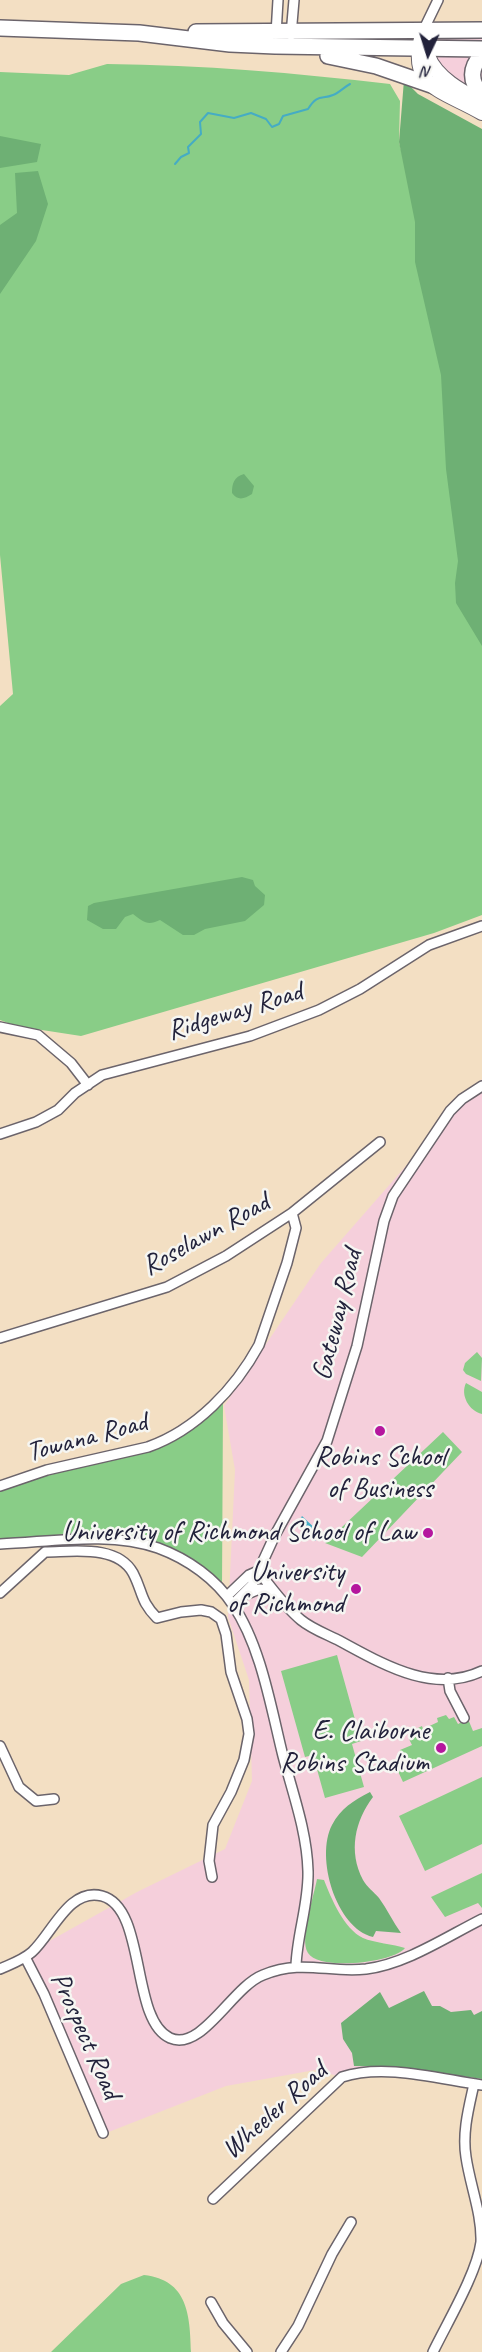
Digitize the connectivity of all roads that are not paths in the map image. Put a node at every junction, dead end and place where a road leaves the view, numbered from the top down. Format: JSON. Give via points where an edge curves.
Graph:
{"nodes":[{"id":1,"x":278,"y":0,"type":"edge"},
{"id":2,"x":294,"y":0,"type":"edge"},
{"id":3,"x":438,"y":0,"type":"edge"},
{"id":4,"x":0,"y":28,"type":"edge"},
{"id":5,"x":482,"y":30,"type":"edge"},
{"id":6,"x":423,"y":31,"type":"junction"},
{"id":7,"x":283,"y":40,"type":"junction"},
{"id":8,"x":422,"y":49,"type":"junction"},
{"id":9,"x":482,"y":49,"type":"edge"},
{"id":10,"x":482,"y":55,"type":"edge"},
{"id":11,"x":434,"y":86,"type":"junction"},
{"id":12,"x":482,"y":94,"type":"edge"},
{"id":13,"x":482,"y":102,"type":"edge"},
{"id":14,"x":482,"y":114,"type":"edge"},
{"id":15,"x":482,"y":926,"type":"edge"},
{"id":16,"x":0,"y":1027,"type":"edge"},
{"id":17,"x":88,"y":1084,"type":"junction"},
{"id":18,"x":482,"y":1086,"type":"edge"},
{"id":19,"x":0,"y":1134,"type":"edge"},
{"id":20,"x":380,"y":1142,"type":"dead end"},
{"id":21,"x":292,"y":1213,"type":"junction"},
{"id":22,"x":0,"y":1338,"type":"edge"},
{"id":23,"x":0,"y":1486,"type":"edge"},
{"id":24,"x":54,"y":1542,"type":"junction"},
{"id":25,"x":0,"y":1544,"type":"edge"},
{"id":26,"x":45,"y":1552,"type":"junction"},
{"id":27,"x":258,"y":1571,"type":"junction"},
{"id":28,"x":272,"y":1590,"type":"junction"},
{"id":29,"x":0,"y":1593,"type":"edge"},
{"id":30,"x":241,"y":1597,"type":"junction"},
{"id":31,"x":230,"y":1600,"type":"junction"},
{"id":32,"x":482,"y":1671,"type":"edge"},
{"id":33,"x":448,"y":1678,"type":"junction"},
{"id":34,"x":464,"y":1718,"type":"dead end"},
{"id":35,"x":0,"y":1746,"type":"edge"},
{"id":36,"x":54,"y":1799,"type":"dead end"},
{"id":37,"x":212,"y":1877,"type":"dead end"},
{"id":38,"x":482,"y":1919,"type":"edge"},
{"id":39,"x":25,"y":1957,"type":"junction"},
{"id":40,"x":296,"y":1966,"type":"junction"},
{"id":41,"x":0,"y":1969,"type":"edge"},
{"id":42,"x":478,"y":2084,"type":"edge"},
{"id":43,"x":103,"y":2133,"type":"dead end"},
{"id":44,"x":213,"y":2199,"type":"dead end"},
{"id":45,"x":351,"y":2222,"type":"dead end"},
{"id":46,"x":211,"y":2302,"type":"dead end"},
{"id":47,"x":247,"y":2352,"type":"edge"},
{"id":48,"x":281,"y":2352,"type":"edge"},
{"id":49,"x":433,"y":2352,"type":"edge"}],
"edges":[{"from":1,"to":7,"type":"street"},
{"from":2,"to":7,"type":"street"},
{"from":3,"to":6,"type":"street"},
{"from":4,"to":7,"type":"main road","via":[[139,33],[230,44]]},
{"from":5,"to":6,"type":"main road"},
{"from":6,"to":7,"type":"main road"},
{"from":6,"to":8,"type":"main road"},
{"from":7,"to":8,"type":"main road"},
{"from":7,"to":11,"type":"main road"},
{"from":8,"to":9,"type":"main road"},
{"from":8,"to":11,"type":"main road","via":[[420,73]]},
{"from":8,"to":13,"type":"main road","via":[[444,77]]},
{"from":10,"to":12,"type":"main road","via":[[472,76]]},
{"from":11,"to":14,"type":"main road"},
{"from":15,"to":17,"type":"street","name":"Ridgeway Road","via":[[429,945],[319,1010],[250,1036],[129,1066]]},
{"from":16,"to":17,"type":"street","via":[[38,1035],[71,1063]]},
{"from":17,"to":19,"type":"street","name":"Ridgeway Road","via":[[58,1110]]},
{"from":18,"to":27,"type":"street","name":"Gateway Road","via":[[450,1111],[393,1196],[357,1346],[327,1441]]},
{"from":20,"to":21,"type":"street","name":"Roselawn Road"},
{"from":21,"to":22,"type":"street","name":"Roselawn Road","via":[[226,1256],[167,1287]]},
{"from":21,"to":23,"type":"street","name":"Towana Road","via":[[296,1224],[294,1237],[262,1336],[252,1357],[220,1399],[163,1442],[46,1470]]},
{"from":24,"to":25,"type":"street"},
{"from":24,"to":26,"type":"street"},
{"from":24,"to":31,"type":"street","via":[[127,1541],[158,1548],[194,1567]]},
{"from":26,"to":29,"type":"street"},
{"from":26,"to":37,"type":"street","via":[[93,1552],[118,1558],[130,1569],[142,1599],[157,1618],[201,1610],[221,1619],[249,1734],[244,1760],[213,1825],[209,1861]]},
{"from":27,"to":28,"type":"street"},
{"from":27,"to":30,"type":"street","name":"Gateway Road"},
{"from":27,"to":31,"type":"street","name":"Gateway Road","via":[[249,1575]]},
{"from":28,"to":30,"type":"street","name":"Gateway Road","via":[[259,1589]]},
{"from":28,"to":33,"type":"street","via":[[304,1623],[371,1658],[423,1678]]},
{"from":30,"to":31,"type":"street","name":"Gateway Road"},
{"from":31,"to":40,"type":"street","via":[[256,1654],[305,1844],[308,1884]]},
{"from":32,"to":33,"type":"street"},
{"from":33,"to":34,"type":"street"},
{"from":35,"to":36,"type":"street","via":[[19,1787],[36,1801]]},
{"from":38,"to":40,"type":"street","via":[[391,1963],[354,1969]]},
{"from":39,"to":40,"type":"street","via":[[75,1902],[91,1895],[109,1899],[126,1920],[154,2020],[167,2036],[182,2040],[195,2037],[254,1979]]},
{"from":39,"to":41,"type":"street"},
{"from":39,"to":43,"type":"street","name":"Prospect Road"},
{"from":42,"to":44,"type":"street","name":"Wheeler Road","via":[[381,2071],[342,2077]]},
{"from":42,"to":49,"type":"street","via":[[465,2142],[481,2241],[476,2262]]},
{"from":45,"to":48,"type":"street"},
{"from":46,"to":47,"type":"street"}]}
